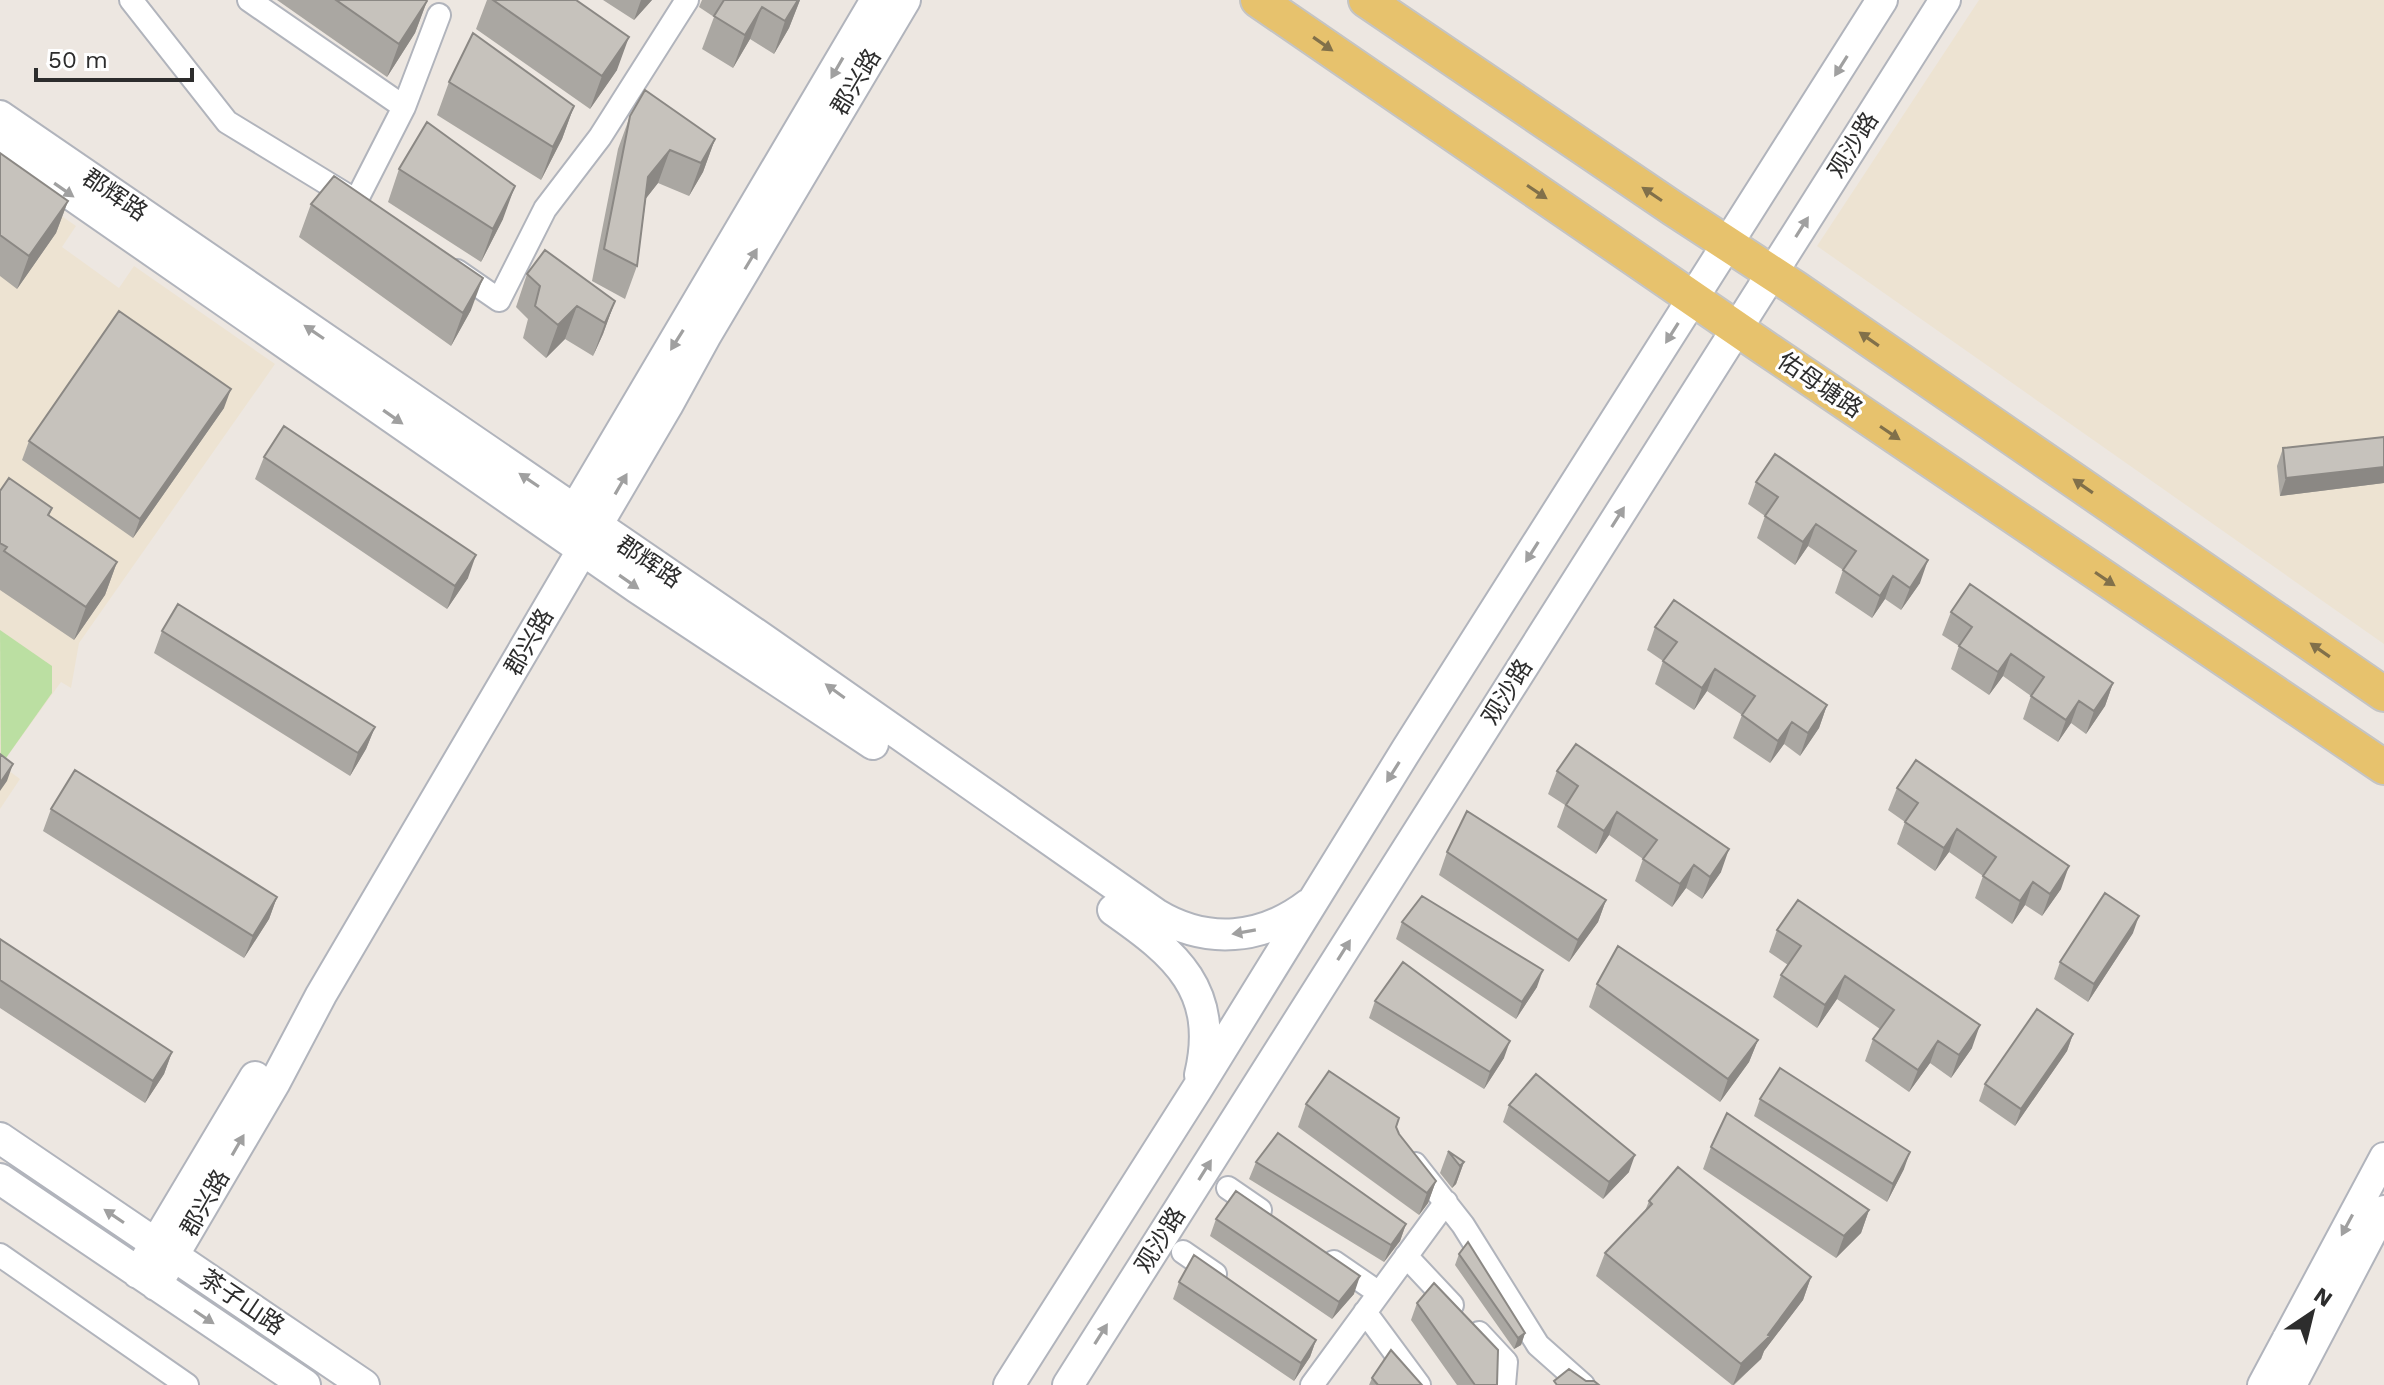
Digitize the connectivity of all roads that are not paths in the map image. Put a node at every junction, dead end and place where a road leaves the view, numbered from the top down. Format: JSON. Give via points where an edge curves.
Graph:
{"nodes":[{"id":1,"x":131,"y":0,"type":"edge"},
{"id":2,"x":249,"y":0,"type":"edge"},
{"id":3,"x":687,"y":0,"type":"edge"},
{"id":4,"x":876,"y":0,"type":"edge"},
{"id":5,"x":905,"y":0,"type":"edge"},
{"id":6,"x":1258,"y":0,"type":"edge"},
{"id":7,"x":1366,"y":0,"type":"edge"},
{"id":8,"x":1882,"y":0,"type":"edge"},
{"id":9,"x":1945,"y":0,"type":"edge"},
{"id":10,"x":439,"y":15,"type":"dead end"},
{"id":11,"x":404,"y":107,"type":"junction"},
{"id":12,"x":0,"y":116,"type":"edge"},
{"id":13,"x":0,"y":145,"type":"edge"},
{"id":14,"x":1728,"y":244,"type":"junction"},
{"id":15,"x":434,"y":255,"type":"edge"},
{"id":16,"x":1772,"y":273,"type":"junction"},
{"id":17,"x":1693,"y":299,"type":"junction"},
{"id":18,"x":1737,"y":329,"type":"junction"},
{"id":19,"x":581,"y":532,"type":"junction"},
{"id":20,"x":2384,"y":694,"type":"edge"},
{"id":21,"x":2384,"y":767,"type":"edge"},
{"id":22,"x":1314,"y":900,"type":"junction"},
{"id":23,"x":1197,"y":1089,"type":"junction"},
{"id":24,"x":0,"y":1138,"type":"edge"},
{"id":25,"x":1402,"y":1148,"type":"edge"},
{"id":26,"x":2384,"y":1157,"type":"edge"},
{"id":27,"x":0,"y":1179,"type":"edge"},
{"id":28,"x":1228,"y":1188,"type":"dead end"},
{"id":29,"x":1446,"y":1202,"type":"junction"},
{"id":30,"x":2384,"y":1210,"type":"edge"},
{"id":31,"x":1278,"y":1223,"type":"edge"},
{"id":32,"x":1316,"y":1249,"type":"edge"},
{"id":33,"x":164,"y":1250,"type":"junction"},
{"id":34,"x":1183,"y":1252,"type":"dead end"},
{"id":35,"x":0,"y":1255,"type":"edge"},
{"id":36,"x":1406,"y":1256,"type":"junction"},
{"id":37,"x":147,"y":1279,"type":"junction"},
{"id":38,"x":1233,"y":1286,"type":"edge"},
{"id":39,"x":1379,"y":1293,"type":"junction"},
{"id":40,"x":1365,"y":1312,"type":"junction"},
{"id":41,"x":187,"y":1385,"type":"edge"},
{"id":42,"x":305,"y":1385,"type":"edge"},
{"id":43,"x":364,"y":1385,"type":"edge"},
{"id":44,"x":1009,"y":1385,"type":"edge"},
{"id":45,"x":1068,"y":1385,"type":"edge"},
{"id":46,"x":1312,"y":1385,"type":"edge"},
{"id":47,"x":1419,"y":1385,"type":"edge"},
{"id":48,"x":1504,"y":1385,"type":"edge"},
{"id":49,"x":1583,"y":1385,"type":"edge"},
{"id":50,"x":2262,"y":1385,"type":"edge"},
{"id":51,"x":2292,"y":1385,"type":"edge"}],
"edges":[{"from":1,"to":11,"type":"street","via":[[227,122],[363,205]]},
{"from":2,"to":11,"type":"street"},
{"from":3,"to":15,"type":"street","via":[[600,137],[545,209],[499,300]]},
{"from":4,"to":19,"type":"main road","name":"郡兴路","one_way":true},
{"from":19,"to":5,"type":"main road","name":"郡兴路","one_way":true,"via":[[706,335]]},
{"from":6,"to":17,"type":"main road","name":"佑母塘路","one_way":true},
{"from":14,"to":7,"type":"main road","one_way":true},
{"from":8,"to":14,"type":"main road","name":"观沙路","one_way":true},
{"from":16,"to":9,"type":"main road","name":"观沙路","one_way":true},
{"from":10,"to":11,"type":"street"},
{"from":19,"to":12,"type":"main road","name":"郡辉路","one_way":true},
{"from":13,"to":19,"type":"main road","name":"郡辉路","one_way":true},
{"from":14,"to":16,"type":"main road"},
{"from":14,"to":17,"type":"main road","name":"观沙路"},
{"from":16,"to":18,"type":"main road","name":"观沙路"},
{"from":20,"to":16,"type":"main road","one_way":true},
{"from":17,"to":18,"type":"main road","name":"佑母塘路"},
{"from":17,"to":22,"type":"main road","name":"观沙路","one_way":true},
{"from":18,"to":21,"type":"main road","name":"佑母塘路","one_way":true},
{"from":45,"to":18,"type":"main road","name":"观沙路","one_way":true},
{"from":22,"to":19,"type":"main road","name":"郡辉路","one_way":true,"via":[[1280,922],[1241,933],[1205,935],[1173,925]]},
{"from":19,"to":23,"type":"main road","name":"郡辉路","one_way":true,"via":[[755,668],[842,722],[1162,945],[1186,974],[1202,1015],[1205,1049]]},
{"from":19,"to":33,"type":"main road","name":"郡兴路","via":[[274,1084]]},
{"from":22,"to":23,"type":"main road","name":"观沙路"},
{"from":23,"to":44,"type":"main road","name":"观沙路"},
{"from":33,"to":24,"type":"main road","name":"茶子山路","one_way":true},
{"from":25,"to":29,"type":"street"},
{"from":26,"to":50,"type":"street","one_way":true},
{"from":27,"to":37,"type":"main road","name":"茶子山路"},
{"from":28,"to":31,"type":"street"},
{"from":29,"to":36,"type":"street","via":[[1414,1234]]},
{"from":29,"to":49,"type":"street","via":[[1538,1345]]},
{"from":30,"to":51,"type":"street"},
{"from":32,"to":39,"type":"street"},
{"from":33,"to":37,"type":"main road","name":"郡兴路"},
{"from":33,"to":43,"type":"main road","name":"茶子山路"},
{"from":34,"to":38,"type":"street"},
{"from":35,"to":41,"type":"street"},
{"from":36,"to":39,"type":"street"},
{"from":36,"to":48,"type":"street","via":[[1506,1362]]},
{"from":37,"to":42,"type":"main road","name":"茶子山路","one_way":true},
{"from":39,"to":40,"type":"street"},
{"from":40,"to":46,"type":"street","via":[[1326,1352]]},
{"from":40,"to":47,"type":"street"}]}
